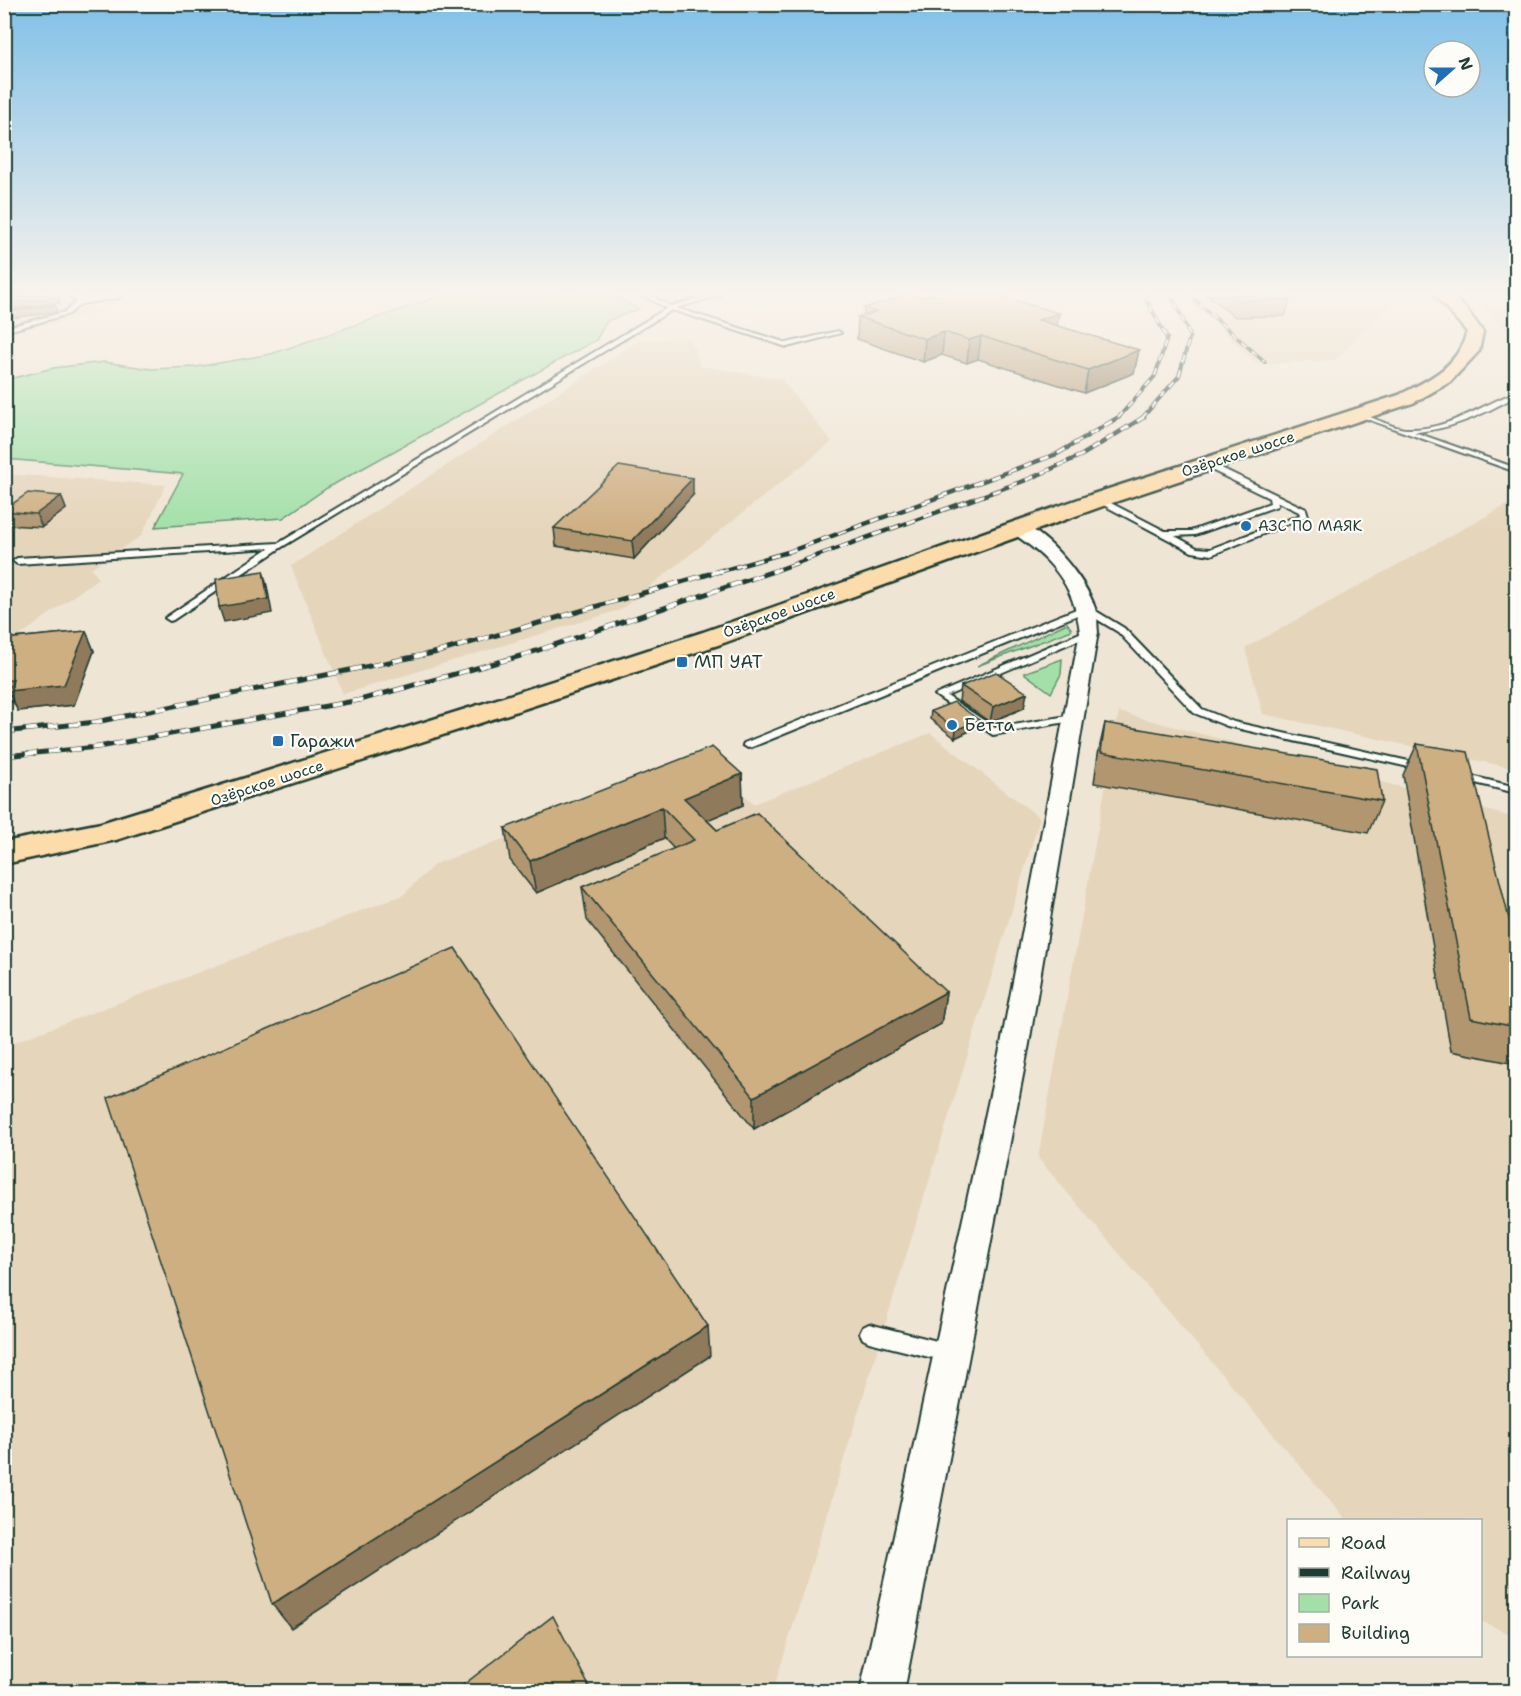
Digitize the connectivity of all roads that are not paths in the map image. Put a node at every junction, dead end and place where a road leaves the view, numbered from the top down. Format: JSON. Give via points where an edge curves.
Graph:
{"nodes":[{"id":1,"x":562,"y":374,"type":"edge"},
{"id":2,"x":1448,"y":374,"type":"edge"},
{"id":3,"x":1516,"y":394,"type":"edge"},
{"id":4,"x":1359,"y":415,"type":"junction"},
{"id":5,"x":1400,"y":431,"type":"junction"},
{"id":6,"x":1206,"y":464,"type":"junction"},
{"id":7,"x":1516,"y":470,"type":"edge"},
{"id":8,"x":1273,"y":496,"type":"junction"},
{"id":9,"x":1098,"y":500,"type":"junction"},
{"id":10,"x":1017,"y":528,"type":"junction"},
{"id":11,"x":1164,"y":534,"type":"junction"},
{"id":12,"x":281,"y":545,"type":"junction"},
{"id":13,"x":17,"y":561,"type":"dead end"},
{"id":14,"x":170,"y":618,"type":"dead end"},
{"id":15,"x":1088,"y":620,"type":"junction"},
{"id":16,"x":1073,"y":718,"type":"junction"},
{"id":17,"x":748,"y":746,"type":"dead end"},
{"id":18,"x":1516,"y":790,"type":"edge"},
{"id":19,"x":4,"y":854,"type":"edge"},
{"id":20,"x":869,"y":1333,"type":"dead end"},
{"id":21,"x":953,"y":1354,"type":"junction"},
{"id":22,"x":882,"y":1692,"type":"edge"}],
"edges":[{"from":1,"to":12,"type":"lane"},
{"from":2,"to":4,"type":"main road","name":"Озёрское шоссе","via":[[1428,389]]},
{"from":3,"to":5,"type":"lane","via":[[1454,423]]},
{"from":4,"to":5,"type":"lane"},
{"from":4,"to":6,"type":"main road","name":"Озёрское шоссе"},
{"from":5,"to":7,"type":"lane"},
{"from":6,"to":8,"type":"lane"},
{"from":6,"to":9,"type":"main road","name":"Озёрское шоссе"},
{"from":8,"to":11,"type":"lane","via":[[1274,504],[1192,533]]},
{"from":8,"to":11,"type":"lane","via":[[1303,511],[1304,516],[1211,552],[1195,550]]},
{"from":9,"to":10,"type":"main road","name":"Озёрское шоссе"},
{"from":9,"to":11,"type":"lane"},
{"from":10,"to":15,"type":"street","via":[[1042,545],[1064,568]]},
{"from":10,"to":19,"type":"main road","name":"Озёрское шоссе","via":[[712,638],[321,766],[105,833]]},
{"from":12,"to":13,"type":"lane"},
{"from":12,"to":14,"type":"lane"},
{"from":15,"to":16,"type":"street"},
{"from":15,"to":16,"type":"lane","via":[[940,695],[993,732]]},
{"from":15,"to":17,"type":"lane"},
{"from":15,"to":18,"type":"lane","via":[[1121,630],[1198,711],[1231,724]]},
{"from":16,"to":21,"type":"street","via":[[1015,1044]]},
{"from":20,"to":21,"type":"lane"},
{"from":21,"to":22,"type":"street"}]}
